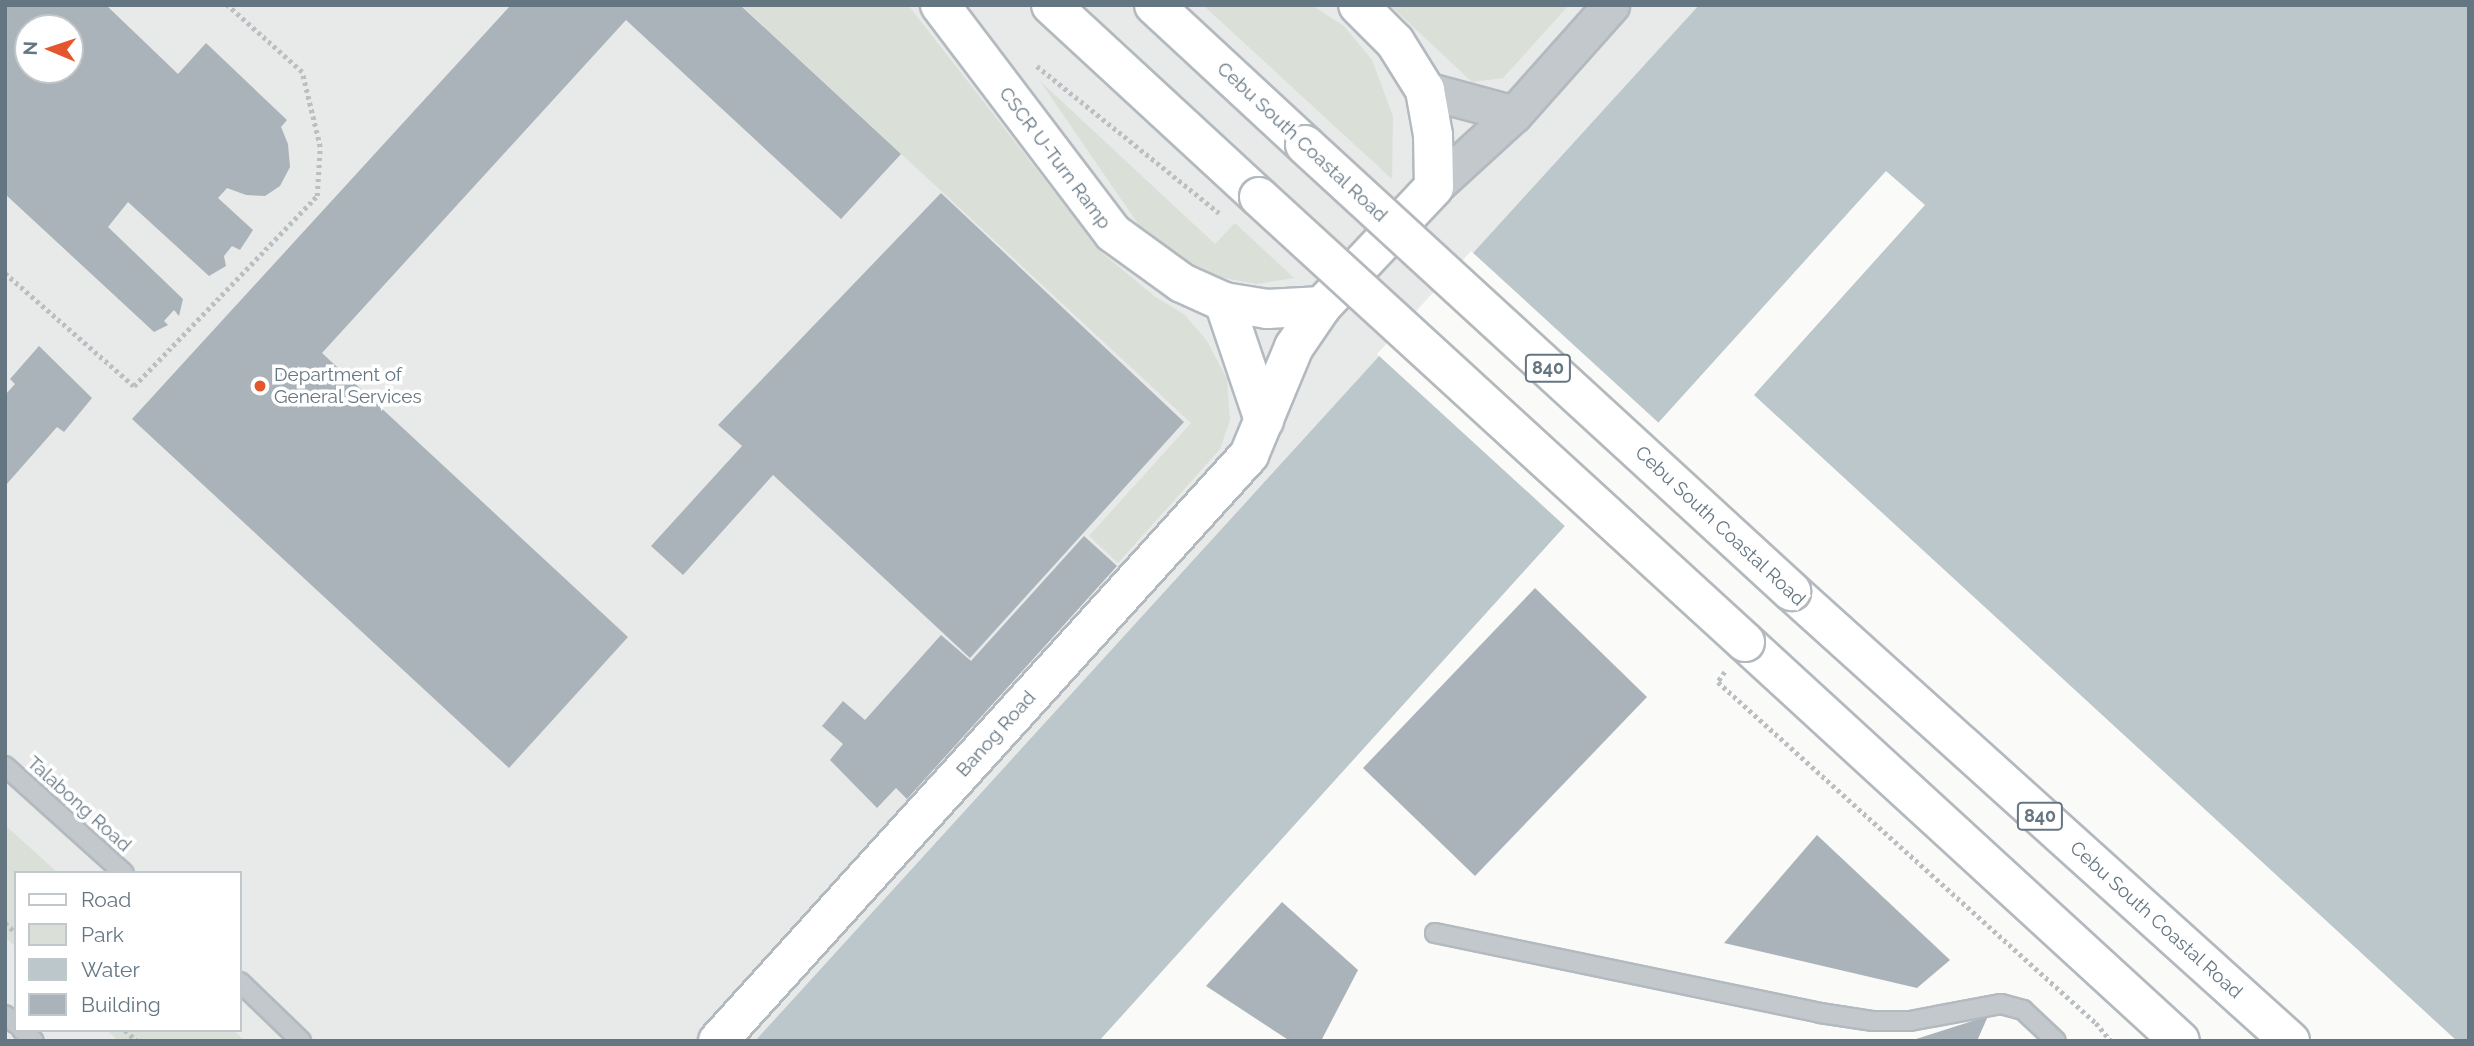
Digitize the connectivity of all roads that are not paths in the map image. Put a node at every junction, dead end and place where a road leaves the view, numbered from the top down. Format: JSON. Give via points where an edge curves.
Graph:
{"nodes":[{"id":1,"x":940,"y":5,"type":"edge"},
{"id":2,"x":1051,"y":5,"type":"edge"},
{"id":3,"x":1154,"y":5,"type":"edge"},
{"id":4,"x":1358,"y":5,"type":"edge"},
{"id":5,"x":1611,"y":5,"type":"edge"},
{"id":6,"x":1425,"y":90,"type":"junction"},
{"id":7,"x":1514,"y":114,"type":"junction"},
{"id":8,"x":1434,"y":187,"type":"junction"},
{"id":9,"x":1224,"y":302,"type":"junction"},
{"id":10,"x":1322,"y":306,"type":"junction"},
{"id":11,"x":1265,"y":420,"type":"junction"},
{"id":12,"x":5,"y":766,"type":"edge"},
{"id":13,"x":122,"y":871,"type":"edge"},
{"id":14,"x":1435,"y":933,"type":"dead end"},
{"id":15,"x":242,"y":984,"type":"edge"},
{"id":16,"x":301,"y":1041,"type":"edge"},
{"id":17,"x":718,"y":1041,"type":"edge"},
{"id":18,"x":2056,"y":1041,"type":"edge"},
{"id":19,"x":2180,"y":1041,"type":"edge"},
{"id":20,"x":2290,"y":1041,"type":"edge"}],
"edges":[{"from":1,"to":9,"type":"main road","name":"CSCR U-Turn Ramp","via":[[1113,233],[1182,283]]},
{"from":2,"to":19,"type":"main road","bridge":true},
{"from":3,"to":20,"type":"main road","name":"Cebu South Coastal Road","number":"840","bridge":true,"via":[[1791,591]]},
{"from":4,"to":6,"type":"main road","via":[[1395,42]]},
{"from":5,"to":7,"type":"street"},
{"from":6,"to":7,"type":"street"},
{"from":6,"to":8,"type":"main road","via":[[1433,135]]},
{"from":7,"to":8,"type":"street"},
{"from":8,"to":10,"type":"main road"},
{"from":9,"to":10,"type":"main road","name":"CSCR U-Turn Ramp","via":[[1266,309]]},
{"from":9,"to":11,"type":"main road"},
{"from":10,"to":11,"type":"main road","name":"Banog Road","via":[[1294,347]]},
{"from":11,"to":17,"type":"main road","name":"Banog Road","via":[[1249,454]]},
{"from":12,"to":13,"type":"lane","name":"Talabong Road"},
{"from":14,"to":18,"type":"lane","via":[[1873,1021],[1910,1021],[2001,1004],[2023,1010]]},
{"from":15,"to":16,"type":"lane"}]}
